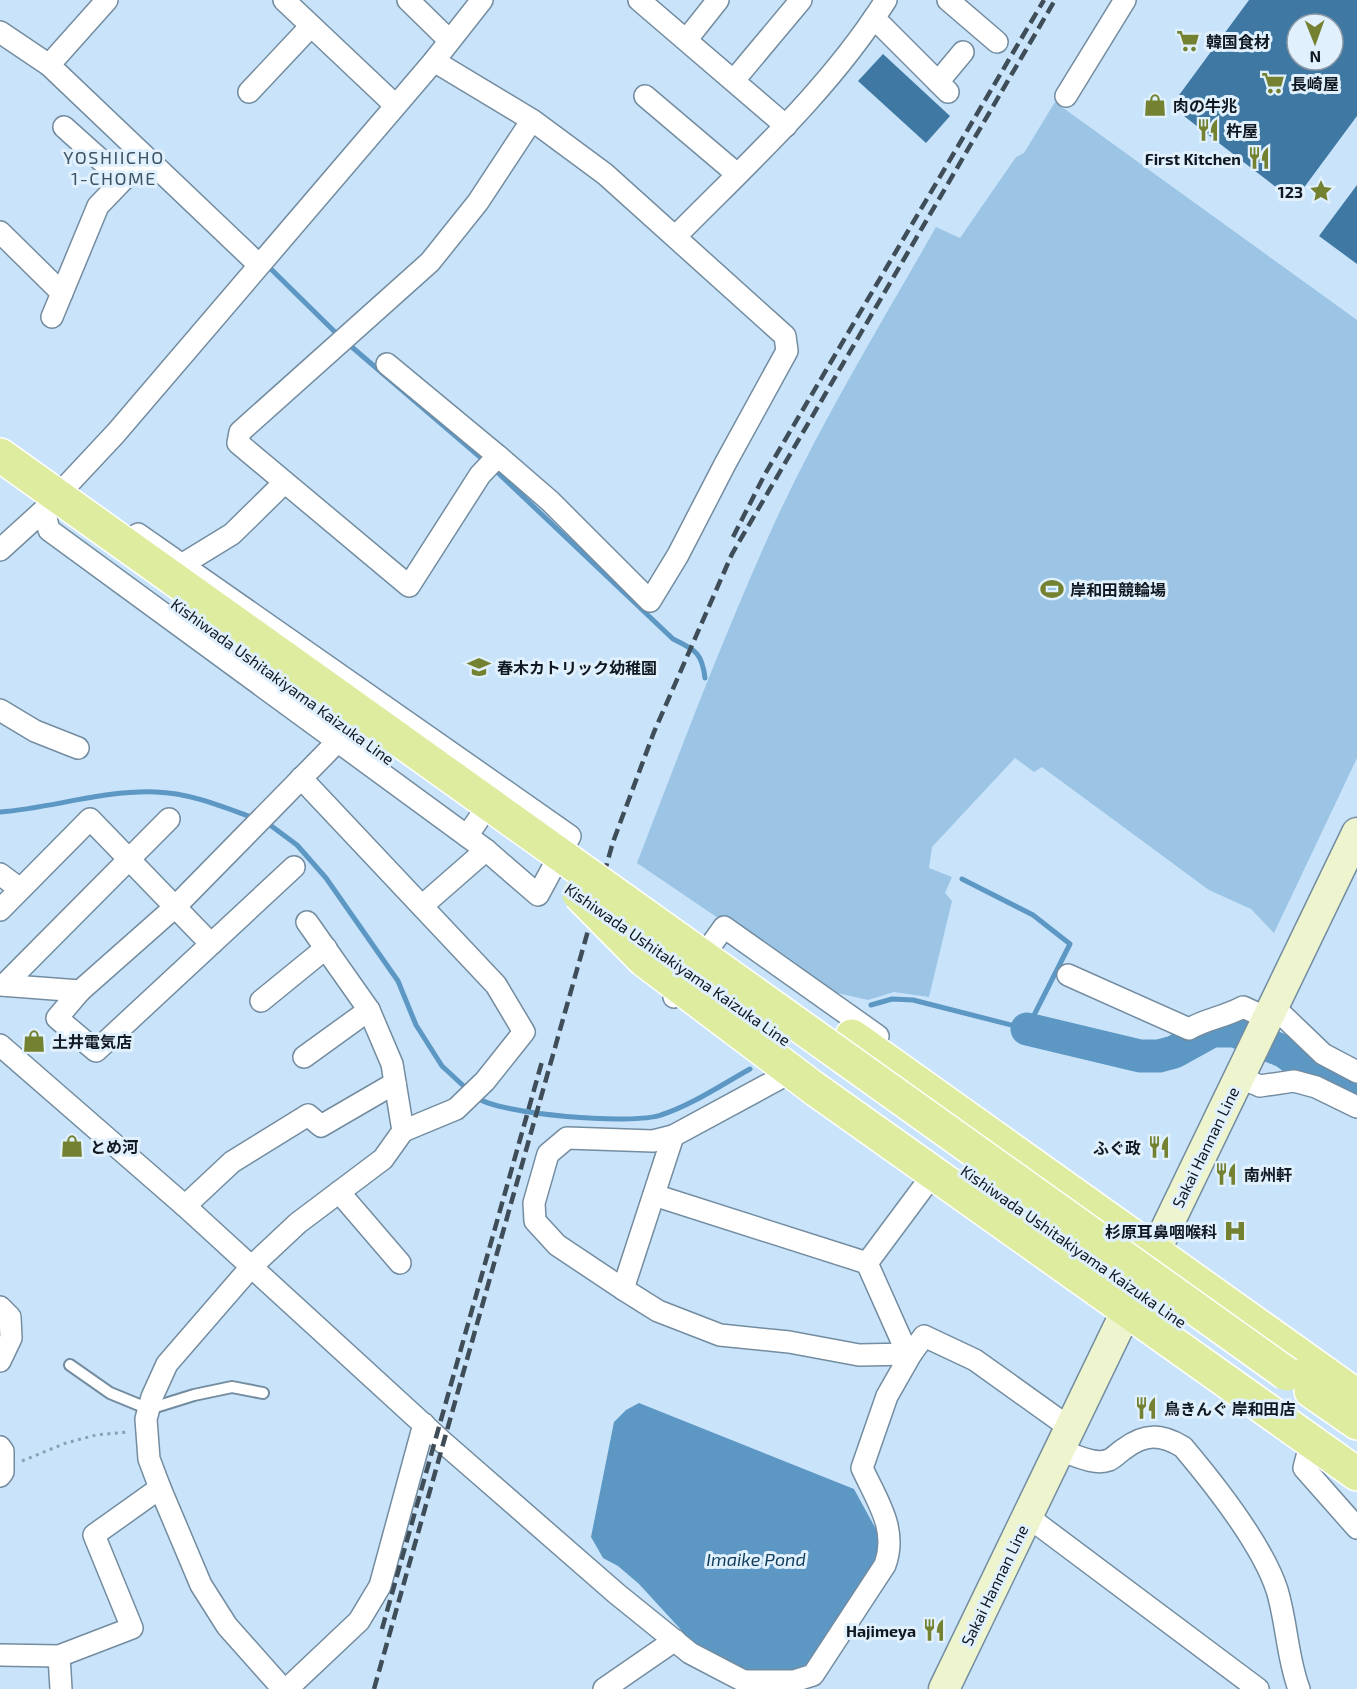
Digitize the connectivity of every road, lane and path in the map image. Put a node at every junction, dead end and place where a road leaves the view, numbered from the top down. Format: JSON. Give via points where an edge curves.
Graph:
{"nodes":[{"id":1,"x":107,"y":0,"type":"edge"},
{"id":2,"x":284,"y":0,"type":"edge"},
{"id":3,"x":408,"y":0,"type":"edge"},
{"id":4,"x":482,"y":0,"type":"edge"},
{"id":5,"x":639,"y":0,"type":"edge"},
{"id":6,"x":718,"y":0,"type":"edge"},
{"id":7,"x":801,"y":0,"type":"edge"},
{"id":8,"x":886,"y":0,"type":"edge"},
{"id":9,"x":948,"y":0,"type":"edge"},
{"id":10,"x":1125,"y":0,"type":"edge"},
{"id":11,"x":874,"y":18,"type":"junction"},
{"id":12,"x":311,"y":26,"type":"junction"},
{"id":13,"x":0,"y":32,"type":"edge"},
{"id":14,"x":687,"y":39,"type":"junction"},
{"id":15,"x":449,"y":40,"type":"junction"},
{"id":16,"x":997,"y":42,"type":"dead end"},
{"id":17,"x":963,"y":52,"type":"dead end"},
{"id":18,"x":434,"y":61,"type":"junction"},
{"id":19,"x":49,"y":65,"type":"junction"},
{"id":20,"x":735,"y":79,"type":"junction"},
{"id":21,"x":249,"y":92,"type":"dead end"},
{"id":22,"x":645,"y":96,"type":"dead end"},
{"id":23,"x":1066,"y":96,"type":"dead end"},
{"id":24,"x":396,"y":105,"type":"junction"},
{"id":25,"x":532,"y":120,"type":"junction"},
{"id":26,"x":786,"y":126,"type":"junction"},
{"id":27,"x":64,"y":127,"type":"dead end"},
{"id":28,"x":145,"y":156,"type":"junction"},
{"id":29,"x":737,"y":174,"type":"junction"},
{"id":30,"x":123,"y":180,"type":"junction"},
{"id":31,"x":676,"y":236,"type":"junction"},
{"id":32,"x":2,"y":238,"type":"edge"},
{"id":33,"x":258,"y":264,"type":"junction"},
{"id":34,"x":62,"y":293,"type":"junction"},
{"id":35,"x":52,"y":317,"type":"dead end"},
{"id":36,"x":387,"y":364,"type":"dead end"},
{"id":37,"x":0,"y":456,"type":"edge"},
{"id":38,"x":498,"y":456,"type":"junction"},
{"id":39,"x":0,"y":480,"type":"edge"},
{"id":40,"x":284,"y":483,"type":"junction"},
{"id":41,"x":50,"y":502,"type":"junction"},
{"id":42,"x":0,"y":550,"type":"edge"},
{"id":43,"x":183,"y":564,"type":"junction"},
{"id":44,"x":0,"y":710,"type":"edge"},
{"id":45,"x":343,"y":724,"type":"junction"},
{"id":46,"x":78,"y":748,"type":"dead end"},
{"id":47,"x":301,"y":778,"type":"junction"},
{"id":48,"x":500,"y":787,"type":"junction"},
{"id":49,"x":169,"y":819,"type":"dead end"},
{"id":50,"x":1357,"y":833,"type":"edge"},
{"id":51,"x":467,"y":836,"type":"junction"},
{"id":52,"x":486,"y":850,"type":"junction"},
{"id":53,"x":129,"y":859,"type":"junction"},
{"id":54,"x":294,"y":867,"type":"dead end"},
{"id":55,"x":0,"y":874,"type":"edge"},
{"id":56,"x":583,"y":885,"type":"junction"},
{"id":57,"x":20,"y":889,"type":"junction"},
{"id":58,"x":422,"y":906,"type":"junction"},
{"id":59,"x":176,"y":908,"type":"junction"},
{"id":60,"x":0,"y":910,"type":"edge"},
{"id":61,"x":307,"y":922,"type":"dead end"},
{"id":62,"x":212,"y":944,"type":"junction"},
{"id":63,"x":326,"y":948,"type":"junction"},
{"id":64,"x":2,"y":985,"type":"edge"},
{"id":65,"x":1076,"y":985,"type":"dead end"},
{"id":66,"x":80,"y":991,"type":"junction"},
{"id":67,"x":261,"y":1001,"type":"dead end"},
{"id":68,"x":369,"y":1010,"type":"junction"},
{"id":69,"x":1268,"y":1017,"type":"junction"},
{"id":70,"x":0,"y":1045,"type":"edge"},
{"id":71,"x":304,"y":1058,"type":"dead end"},
{"id":72,"x":1357,"y":1072,"type":"edge"},
{"id":73,"x":1240,"y":1073,"type":"junction"},
{"id":74,"x":782,"y":1077,"type":"junction"},
{"id":75,"x":395,"y":1083,"type":"junction"},
{"id":76,"x":1357,"y":1107,"type":"edge"},
{"id":77,"x":403,"y":1131,"type":"junction"},
{"id":78,"x":673,"y":1136,"type":"junction"},
{"id":79,"x":928,"y":1181,"type":"junction"},
{"id":80,"x":339,"y":1192,"type":"junction"},
{"id":81,"x":654,"y":1195,"type":"junction"},
{"id":82,"x":185,"y":1206,"type":"junction"},
{"id":83,"x":1155,"y":1251,"type":"junction"},
{"id":84,"x":400,"y":1263,"type":"dead end"},
{"id":85,"x":867,"y":1263,"type":"junction"},
{"id":86,"x":250,"y":1267,"type":"junction"},
{"id":87,"x":623,"y":1289,"type":"junction"},
{"id":88,"x":0,"y":1307,"type":"edge"},
{"id":89,"x":1126,"y":1311,"type":"junction"},
{"id":90,"x":911,"y":1354,"type":"junction"},
{"id":91,"x":0,"y":1361,"type":"edge"},
{"id":92,"x":70,"y":1365,"type":"dead end"},
{"id":93,"x":1282,"y":1382,"type":"junction"},
{"id":94,"x":263,"y":1393,"type":"dead end"},
{"id":95,"x":1357,"y":1396,"type":"edge"},
{"id":96,"x":149,"y":1409,"type":"junction"},
{"id":97,"x":424,"y":1424,"type":"junction"},
{"id":98,"x":1357,"y":1424,"type":"edge"},
{"id":99,"x":147,"y":1430,"type":"junction"},
{"id":100,"x":1064,"y":1439,"type":"junction"},
{"id":101,"x":1311,"y":1441,"type":"junction"},
{"id":102,"x":1357,"y":1448,"type":"edge"},
{"id":103,"x":1,"y":1462,"type":"edge"},
{"id":104,"x":1357,"y":1474,"type":"edge"},
{"id":105,"x":160,"y":1488,"type":"junction"},
{"id":106,"x":1027,"y":1516,"type":"junction"},
{"id":107,"x":1357,"y":1528,"type":"edge"},
{"id":108,"x":675,"y":1640,"type":"junction"},
{"id":109,"x":0,"y":1655,"type":"edge"},
{"id":110,"x":59,"y":1656,"type":"junction"},
{"id":111,"x":752,"y":1685,"type":"edge"},
{"id":112,"x":61,"y":1689,"type":"edge"},
{"id":113,"x":285,"y":1689,"type":"edge"},
{"id":114,"x":604,"y":1689,"type":"edge"},
{"id":115,"x":944,"y":1689,"type":"edge"},
{"id":116,"x":1258,"y":1689,"type":"edge"},
{"id":117,"x":1299,"y":1689,"type":"edge"}],
"edges":[{"from":1,"to":19,"type":"street"},
{"from":2,"to":12,"type":"street"},
{"from":3,"to":15,"type":"street"},
{"from":4,"to":15,"type":"street"},
{"from":5,"to":14,"type":"street"},
{"from":6,"to":14,"type":"street"},
{"from":7,"to":20,"type":"street"},
{"from":8,"to":11,"type":"street"},
{"from":9,"to":16,"type":"street"},
{"from":10,"to":23,"type":"street"},
{"from":11,"to":17,"type":"street","via":[[943,87]]},
{"from":11,"to":26,"type":"street","via":[[836,70]]},
{"from":12,"to":21,"type":"street"},
{"from":12,"to":24,"type":"street"},
{"from":13,"to":19,"type":"street"},
{"from":14,"to":20,"type":"street"},
{"from":15,"to":18,"type":"street"},
{"from":18,"to":24,"type":"street"},
{"from":18,"to":25,"type":"street"},
{"from":19,"to":28,"type":"street"},
{"from":20,"to":26,"type":"street"},
{"from":22,"to":29,"type":"street"},
{"from":24,"to":33,"type":"street"},
{"from":25,"to":31,"type":"street","via":[[605,174]]},
{"from":25,"to":40,"type":"street","via":[[478,202],[430,262],[240,432],[238,444]]},
{"from":26,"to":29,"type":"street"},
{"from":27,"to":30,"type":"street"},
{"from":28,"to":30,"type":"street"},
{"from":28,"to":33,"type":"street"},
{"from":29,"to":31,"type":"street"},
{"from":30,"to":34,"type":"street","via":[[98,206]]},
{"from":31,"to":38,"type":"street","via":[[785,336],[787,351],[650,601],[550,501]]},
{"from":32,"to":34,"type":"street"},
{"from":33,"to":41,"type":"street","via":[[116,433]]},
{"from":34,"to":35,"type":"street"},
{"from":36,"to":38,"type":"street"},
{"from":37,"to":41,"type":"main road","name":"Kishiwada Ushitakiyama Kaizuka Line"},
{"from":38,"to":40,"type":"street","via":[[480,475],[409,586]]},
{"from":39,"to":41,"type":"main road","name":"Kishiwada Ushitakiyama Kaizuka Line"},
{"from":40,"to":43,"type":"street","via":[[232,534]]},
{"from":41,"to":42,"type":"street"},
{"from":41,"to":43,"type":"street","via":[[79,494]]},
{"from":41,"to":45,"type":"main road","name":"Kishiwada Ushitakiyama Kaizuka Line"},
{"from":43,"to":48,"type":"street"},
{"from":44,"to":46,"type":"street","via":[[35,731]]},
{"from":45,"to":47,"type":"street"},
{"from":45,"to":51,"type":"street"},
{"from":45,"to":56,"type":"main road","name":"Kishiwada Ushitakiyama Kaizuka Line"},
{"from":47,"to":58,"type":"street"},
{"from":47,"to":59,"type":"street"},
{"from":48,"to":51,"type":"street"},
{"from":48,"to":52,"type":"street","via":[[570,836],[538,895]]},
{"from":49,"to":53,"type":"street"},
{"from":50,"to":69,"type":"main road","name":"Sakai Hannan Line"},
{"from":51,"to":52,"type":"street"},
{"from":52,"to":58,"type":"street"},
{"from":53,"to":57,"type":"street","via":[[90,819]]},
{"from":53,"to":59,"type":"street"},
{"from":53,"to":64,"type":"street"},
{"from":54,"to":62,"type":"street"},
{"from":55,"to":57,"type":"street"},
{"from":56,"to":83,"type":"main road","bridge":true,"via":[[692,927]]},
{"from":56,"to":89,"type":"main road","bridge":true,"via":[[644,960],[815,1089]]},
{"from":56,"to":93,"type":"main road","name":"Kishiwada Ushitakiyama Kaizuka Line","bridge":true},
{"from":57,"to":60,"type":"street"},
{"from":58,"to":77,"type":"street","via":[[496,985],[524,1032],[456,1109]]},
{"from":59,"to":62,"type":"street"},
{"from":59,"to":66,"type":"street"},
{"from":61,"to":63,"type":"street"},
{"from":62,"to":66,"type":"street","via":[[96,1051],[57,1018]]},
{"from":63,"to":67,"type":"street"},
{"from":63,"to":68,"type":"street"},
{"from":64,"to":66,"type":"street"},
{"from":65,"to":69,"type":"street","via":[[1142,1018],[1189,1029],[1243,1007]]},
{"from":68,"to":71,"type":"street"},
{"from":68,"to":75,"type":"street","via":[[392,1064]]},
{"from":69,"to":72,"type":"street"},
{"from":69,"to":73,"type":"main road","name":"Sakai Hannan Line"},
{"from":70,"to":82,"type":"street"},
{"from":73,"to":76,"type":"street","via":[[1260,1086],[1294,1081],[1316,1087]]},
{"from":73,"to":83,"type":"main road","name":"Sakai Hannan Line"},
{"from":74,"to":78,"type":"street"},
{"from":74,"to":79,"type":"street"},
{"from":74,"to":83,"type":"street","via":[[672,999],[724,927],[1136,1222]]},
{"from":75,"to":77,"type":"street"},
{"from":75,"to":82,"type":"street","via":[[321,1126],[308,1115],[232,1162]]},
{"from":77,"to":80,"type":"street","via":[[383,1159]]},
{"from":78,"to":81,"type":"street"},
{"from":78,"to":87,"type":"street","via":[[632,1142],[567,1138],[548,1154],[534,1203],[535,1221],[557,1245]]},
{"from":79,"to":85,"type":"street"},
{"from":79,"to":89,"type":"street","via":[[1097,1304]]},
{"from":80,"to":84,"type":"street"},
{"from":80,"to":86,"type":"street"},
{"from":81,"to":85,"type":"street"},
{"from":81,"to":87,"type":"street"},
{"from":82,"to":86,"type":"street"},
{"from":83,"to":89,"type":"main road","name":"Sakai Hannan Line"},
{"from":83,"to":95,"type":"main road"},
{"from":85,"to":90,"type":"street"},
{"from":86,"to":96,"type":"street","via":[[167,1364]]},
{"from":86,"to":97,"type":"street"},
{"from":87,"to":90,"type":"street","via":[[658,1311],[720,1335],[859,1355]]},
{"from":88,"to":91,"type":"street","via":[[10,1317],[11,1338]]},
{"from":89,"to":100,"type":"main road","name":"Sakai Hannan Line"},
{"from":89,"to":101,"type":"main road"},
{"from":90,"to":100,"type":"street","via":[[924,1336],[975,1360]]},
{"from":90,"to":111,"type":"street","via":[[887,1396],[862,1468],[891,1533],[885,1565],[813,1675]]},
{"from":92,"to":96,"type":"lane","via":[[110,1393]]},
{"from":93,"to":98,"type":"main road","name":"Kishiwada Ushitakiyama Kaizuka Line"},
{"from":93,"to":102,"type":"main road","name":"Kishiwada Ushitakiyama Kaizuka Line"},
{"from":94,"to":96,"type":"lane","via":[[232,1387]]},
{"from":96,"to":99,"type":"street"},
{"from":97,"to":108,"type":"street","via":[[537,1526]]},
{"from":97,"to":113,"type":"street","via":[[380,1586],[359,1621]]},
{"from":99,"to":103,"type":"path","via":[[96,1435],[66,1443],[27,1461]]},
{"from":99,"to":105,"type":"street","via":[[149,1459]]},
{"from":100,"to":106,"type":"main road","name":"Sakai Hannan Line"},
{"from":100,"to":117,"type":"street","via":[[1095,1462],[1108,1460],[1135,1440],[1148,1436],[1167,1438],[1183,1447],[1264,1559],[1276,1589]]},
{"from":101,"to":104,"type":"main road"},
{"from":101,"to":107,"type":"street","via":[[1304,1468]]},
{"from":105,"to":110,"type":"street","via":[[94,1535],[132,1628]]},
{"from":105,"to":113,"type":"street","via":[[201,1585],[227,1626]]},
{"from":106,"to":115,"type":"main road","name":"Sakai Hannan Line"},
{"from":106,"to":116,"type":"street"},
{"from":108,"to":111,"type":"street","via":[[690,1653]]},
{"from":108,"to":114,"type":"street"},
{"from":109,"to":110,"type":"street"},
{"from":110,"to":112,"type":"street"}]}
